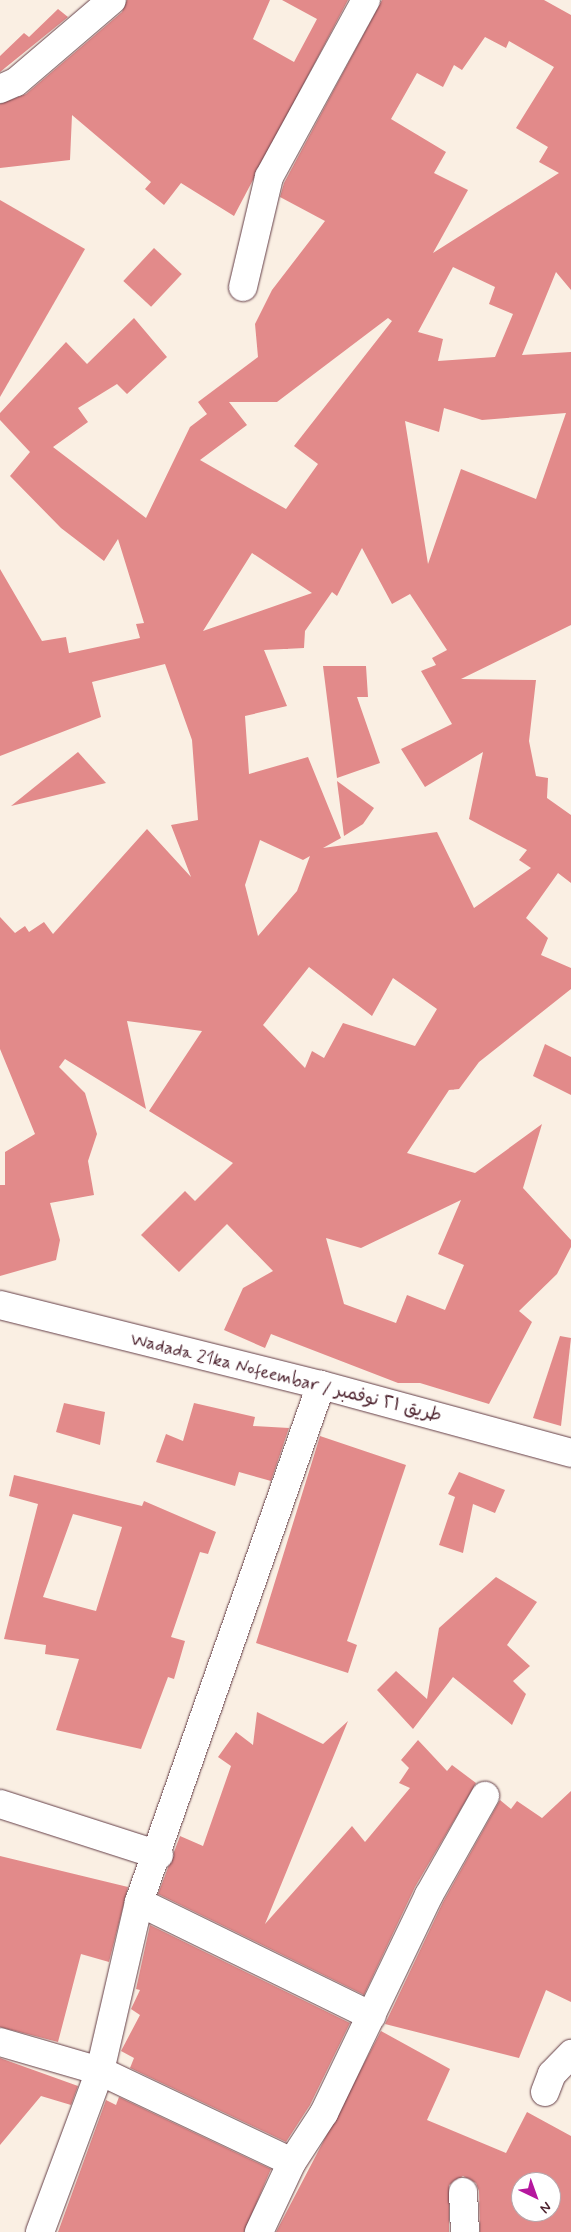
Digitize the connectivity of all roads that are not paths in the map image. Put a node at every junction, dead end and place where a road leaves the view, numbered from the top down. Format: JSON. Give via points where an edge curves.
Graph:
{"nodes":[{"id":1,"x":112,"y":0,"type":"edge"},
{"id":2,"x":366,"y":0,"type":"edge"},
{"id":3,"x":0,"y":89,"type":"edge"},
{"id":4,"x":243,"y":287,"type":"dead end"},
{"id":5,"x":0,"y":1305,"type":"edge"},
{"id":6,"x":321,"y":1384,"type":"junction"},
{"id":7,"x":571,"y":1453,"type":"edge"},
{"id":8,"x":485,"y":1796,"type":"dead end"},
{"id":9,"x":0,"y":1804,"type":"edge"},
{"id":10,"x":159,"y":1855,"type":"junction"},
{"id":11,"x":139,"y":1902,"type":"junction"},
{"id":12,"x":372,"y":2016,"type":"junction"},
{"id":13,"x":0,"y":2042,"type":"edge"},
{"id":14,"x":571,"y":2054,"type":"edge"},
{"id":15,"x":100,"y":2071,"type":"junction"},
{"id":16,"x":545,"y":2092,"type":"dead end"},
{"id":17,"x":292,"y":2162,"type":"junction"},
{"id":18,"x":463,"y":2192,"type":"dead end"},
{"id":19,"x":40,"y":2232,"type":"edge"},
{"id":20,"x":259,"y":2232,"type":"edge"},
{"id":21,"x":466,"y":2232,"type":"edge"}],
"edges":[{"from":1,"to":3,"type":"street","via":[[16,82]]},
{"from":2,"to":4,"type":"street","via":[[269,177]]},
{"from":5,"to":6,"type":"street","name":"Wadada 21ka Nofeembar / طريق ٢١ نوفمبر"},
{"from":6,"to":7,"type":"street","name":"Wadada 21ka Nofeembar / طريق ٢١ نوفمبر"},
{"from":6,"to":10,"type":"street"},
{"from":8,"to":12,"type":"street","via":[[429,1895]]},
{"from":9,"to":10,"type":"street"},
{"from":10,"to":11,"type":"street"},
{"from":11,"to":12,"type":"street"},
{"from":11,"to":15,"type":"street"},
{"from":12,"to":17,"type":"street","via":[[324,2113]]},
{"from":13,"to":15,"type":"street"},
{"from":14,"to":16,"type":"street","via":[[552,2074]]},
{"from":15,"to":17,"type":"street"},
{"from":15,"to":19,"type":"street"},
{"from":17,"to":20,"type":"street"},
{"from":18,"to":21,"type":"street"}]}
